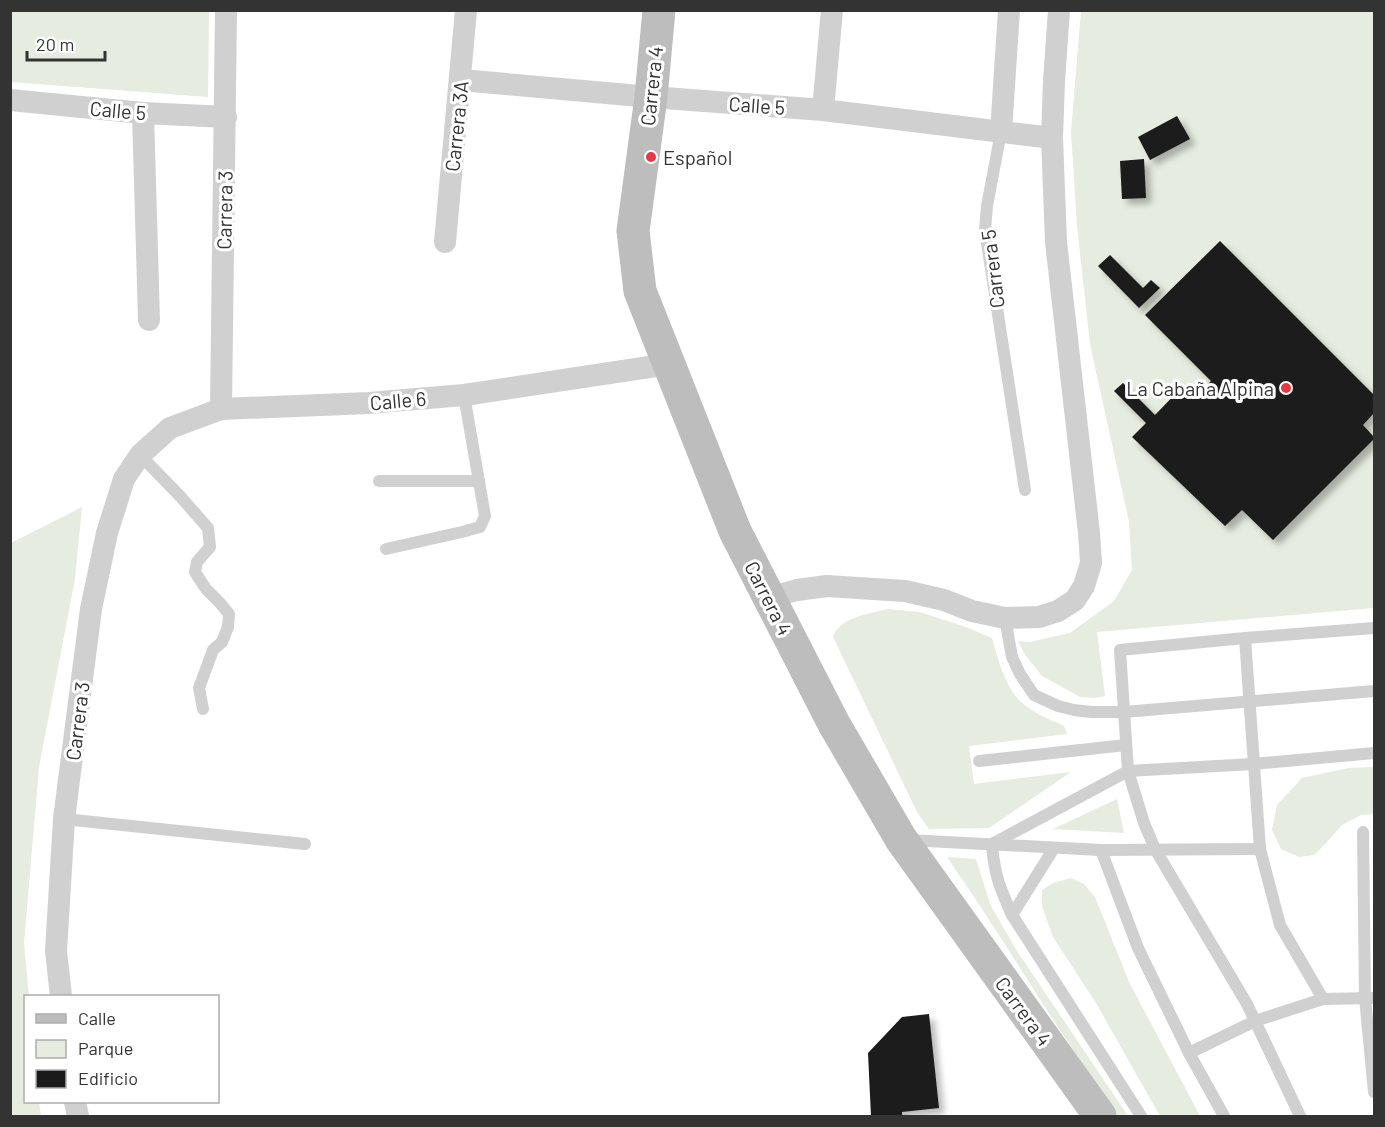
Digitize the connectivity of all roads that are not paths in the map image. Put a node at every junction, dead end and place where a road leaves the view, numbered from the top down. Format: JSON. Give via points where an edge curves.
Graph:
{"nodes":[{"id":1,"x":226,"y":10,"type":"edge"},
{"id":2,"x":466,"y":10,"type":"edge"},
{"id":3,"x":659,"y":10,"type":"edge"},
{"id":4,"x":832,"y":10,"type":"edge"},
{"id":5,"x":1009,"y":10,"type":"edge"},
{"id":6,"x":1059,"y":10,"type":"edge"},
{"id":7,"x":461,"y":80,"type":"junction"},
{"id":8,"x":651,"y":97,"type":"junction"},
{"id":9,"x":10,"y":100,"type":"edge"},
{"id":10,"x":822,"y":110,"type":"junction"},
{"id":11,"x":143,"y":113,"type":"junction"},
{"id":12,"x":226,"y":117,"type":"junction"},
{"id":13,"x":1001,"y":132,"type":"junction"},
{"id":14,"x":1052,"y":138,"type":"junction"},
{"id":15,"x":445,"y":242,"type":"dead end"},
{"id":16,"x":148,"y":320,"type":"dead end"},
{"id":17,"x":669,"y":364,"type":"junction"},
{"id":18,"x":464,"y":395,"type":"junction"},
{"id":19,"x":221,"y":409,"type":"junction"},
{"id":20,"x":140,"y":455,"type":"junction"},
{"id":21,"x":379,"y":481,"type":"dead end"},
{"id":22,"x":479,"y":481,"type":"junction"},
{"id":23,"x":1025,"y":490,"type":"dead end"},
{"id":24,"x":386,"y":549,"type":"dead end"},
{"id":25,"x":768,"y":598,"type":"junction"},
{"id":26,"x":1005,"y":618,"type":"junction"},
{"id":27,"x":1374,"y":628,"type":"edge"},
{"id":28,"x":1245,"y":638,"type":"junction"},
{"id":29,"x":1374,"y":691,"type":"edge"},
{"id":30,"x":1250,"y":702,"type":"junction"},
{"id":31,"x":203,"y":709,"type":"dead end"},
{"id":32,"x":1124,"y":712,"type":"junction"},
{"id":33,"x":1126,"y":745,"type":"junction"},
{"id":34,"x":1374,"y":753,"type":"edge"},
{"id":35,"x":979,"y":761,"type":"dead end"},
{"id":36,"x":1254,"y":764,"type":"junction"},
{"id":37,"x":1128,"y":771,"type":"junction"},
{"id":38,"x":64,"y":819,"type":"junction"},
{"id":39,"x":1363,"y":832,"type":"dead end"},
{"id":40,"x":901,"y":839,"type":"junction"},
{"id":41,"x":305,"y":844,"type":"dead end"},
{"id":42,"x":992,"y":844,"type":"junction"},
{"id":43,"x":1054,"y":848,"type":"junction"},
{"id":44,"x":1155,"y":849,"type":"junction"},
{"id":45,"x":1260,"y":849,"type":"junction"},
{"id":46,"x":1101,"y":850,"type":"junction"},
{"id":47,"x":1012,"y":915,"type":"junction"},
{"id":48,"x":61,"y":995,"type":"edge"},
{"id":49,"x":1370,"y":998,"type":"edge"},
{"id":50,"x":1323,"y":999,"type":"junction"},
{"id":51,"x":1255,"y":1021,"type":"junction"},
{"id":52,"x":1189,"y":1053,"type":"junction"},
{"id":53,"x":1374,"y":1092,"type":"edge"},
{"id":54,"x":1100,"y":1116,"type":"edge"},
{"id":55,"x":1141,"y":1116,"type":"edge"},
{"id":56,"x":1224,"y":1116,"type":"edge"},
{"id":57,"x":1300,"y":1116,"type":"edge"}],
"edges":[{"from":1,"to":12,"type":"street","name":"Carrera 3"},
{"from":2,"to":7,"type":"street","name":"Carrera 3A"},
{"from":3,"to":8,"type":"main road","name":"Carrera 4"},
{"from":4,"to":10,"type":"street"},
{"from":5,"to":13,"type":"street","name":"Carrera 5"},
{"from":6,"to":14,"type":"street"},
{"from":7,"to":8,"type":"street","name":"Calle 5"},
{"from":7,"to":15,"type":"street","name":"Carrera 3A"},
{"from":8,"to":10,"type":"street","name":"Calle 5"},
{"from":8,"to":17,"type":"main road","name":"Carrera 4","via":[[633,231],[640,291]]},
{"from":9,"to":11,"type":"street","name":"Calle 5"},
{"from":10,"to":13,"type":"street","name":"Calle 5"},
{"from":11,"to":12,"type":"street","name":"Calle 5"},
{"from":11,"to":16,"type":"street"},
{"from":12,"to":19,"type":"street","name":"Carrera 3"},
{"from":13,"to":14,"type":"street","name":"Calle 5"},
{"from":13,"to":23,"type":"lane","name":"Carrera 5","via":[[986,230]]},
{"from":14,"to":26,"type":"street","via":[[1056,242],[1091,563],[1075,600],[1058,611],[1039,617]]},
{"from":17,"to":18,"type":"street","name":"Calle 6"},
{"from":17,"to":25,"type":"main road","name":"Carrera 4","via":[[735,531]]},
{"from":18,"to":19,"type":"street","name":"Calle 6"},
{"from":18,"to":22,"type":"lane"},
{"from":19,"to":20,"type":"street","name":"Calle 6","via":[[170,428]]},
{"from":20,"to":31,"type":"lane","via":[[208,528],[210,547],[197,562],[195,572],[229,614],[229,620],[199,688]]},
{"from":20,"to":38,"type":"street","name":"Carrera 3","via":[[124,479],[93,598]]},
{"from":21,"to":22,"type":"lane"},
{"from":22,"to":24,"type":"lane","via":[[485,516],[480,527]]},
{"from":25,"to":26,"type":"street","via":[[827,586],[905,591]]},
{"from":25,"to":40,"type":"main road","name":"Carrera 4","via":[[834,724]]},
{"from":26,"to":32,"type":"lane","via":[[1012,657],[1034,695],[1074,710]]},
{"from":27,"to":28,"type":"lane"},
{"from":28,"to":30,"type":"lane"},
{"from":28,"to":32,"type":"lane","via":[[1120,650]]},
{"from":29,"to":30,"type":"lane"},
{"from":30,"to":32,"type":"lane"},
{"from":30,"to":36,"type":"lane"},
{"from":32,"to":33,"type":"lane"},
{"from":33,"to":35,"type":"lane"},
{"from":33,"to":37,"type":"lane"},
{"from":34,"to":36,"type":"lane"},
{"from":36,"to":37,"type":"lane"},
{"from":36,"to":45,"type":"lane"},
{"from":37,"to":42,"type":"lane"},
{"from":37,"to":44,"type":"lane"},
{"from":38,"to":41,"type":"lane"},
{"from":38,"to":48,"type":"street","name":"Carrera 3","via":[[56,951]]},
{"from":39,"to":49,"type":"lane"},
{"from":40,"to":42,"type":"lane"},
{"from":40,"to":54,"type":"main road","name":"Carrera 4"},
{"from":42,"to":43,"type":"lane"},
{"from":42,"to":47,"type":"lane","via":[[999,886]]},
{"from":43,"to":46,"type":"lane"},
{"from":43,"to":47,"type":"lane"},
{"from":44,"to":45,"type":"lane"},
{"from":44,"to":46,"type":"lane"},
{"from":44,"to":51,"type":"lane"},
{"from":45,"to":50,"type":"lane","via":[[1280,925]]},
{"from":46,"to":52,"type":"lane","via":[[1138,948]]},
{"from":47,"to":55,"type":"lane"},
{"from":49,"to":50,"type":"lane"},
{"from":49,"to":53,"type":"lane"},
{"from":50,"to":51,"type":"lane"},
{"from":51,"to":52,"type":"lane"},
{"from":51,"to":57,"type":"lane"},
{"from":52,"to":56,"type":"lane"}]}
